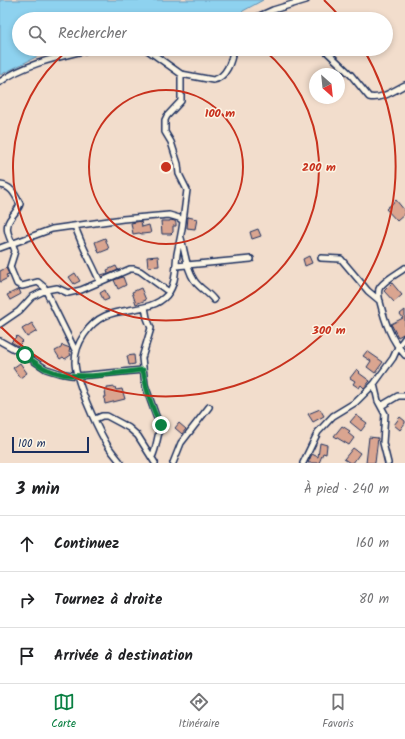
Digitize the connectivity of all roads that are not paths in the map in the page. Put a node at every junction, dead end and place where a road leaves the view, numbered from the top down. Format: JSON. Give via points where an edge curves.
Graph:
{"nodes":[{"id":1,"x":306,"y":0,"type":"edge"},
{"id":2,"x":269,"y":12,"type":"edge"},
{"id":3,"x":65,"y":56,"type":"edge"},
{"id":4,"x":156,"y":56,"type":"edge"},
{"id":5,"x":231,"y":56,"type":"edge"},
{"id":6,"x":332,"y":56,"type":"edge"},
{"id":7,"x":181,"y":74,"type":"junction"},
{"id":8,"x":0,"y":82,"type":"edge"},
{"id":9,"x":405,"y":86,"type":"edge"},
{"id":10,"x":0,"y":185,"type":"edge"},
{"id":11,"x":183,"y":221,"type":"junction"},
{"id":12,"x":75,"y":226,"type":"junction"},
{"id":13,"x":181,"y":237,"type":"junction"},
{"id":14,"x":13,"y":243,"type":"junction"},
{"id":15,"x":0,"y":248,"type":"edge"},
{"id":16,"x":322,"y":258,"type":"dead end"},
{"id":17,"x":251,"y":259,"type":"dead end"},
{"id":18,"x":188,"y":265,"type":"junction"},
{"id":19,"x":176,"y":266,"type":"junction"},
{"id":20,"x":405,"y":268,"type":"edge"},
{"id":21,"x":100,"y":282,"type":"junction"},
{"id":22,"x":46,"y":290,"type":"junction"},
{"id":23,"x":169,"y":292,"type":"junction"},
{"id":24,"x":214,"y":300,"type":"dead end"},
{"id":25,"x":380,"y":301,"type":"junction"},
{"id":26,"x":145,"y":307,"type":"junction"},
{"id":27,"x":0,"y":324,"type":"edge"},
{"id":28,"x":405,"y":338,"type":"edge"},
{"id":29,"x":0,"y":341,"type":"edge"},
{"id":30,"x":398,"y":347,"type":"junction"},
{"id":31,"x":76,"y":352,"type":"junction"},
{"id":32,"x":405,"y":355,"type":"edge"},
{"id":33,"x":143,"y":370,"type":"junction"},
{"id":34,"x":77,"y":376,"type":"junction"},
{"id":35,"x":374,"y":384,"type":"junction"},
{"id":36,"x":405,"y":396,"type":"edge"},
{"id":37,"x":381,"y":406,"type":"junction"},
{"id":38,"x":209,"y":407,"type":"dead end"},
{"id":39,"x":95,"y":419,"type":"junction"},
{"id":40,"x":152,"y":457,"type":"junction"},
{"id":41,"x":121,"y":463,"type":"edge"},
{"id":42,"x":155,"y":463,"type":"edge"},
{"id":43,"x":173,"y":463,"type":"edge"},
{"id":44,"x":303,"y":463,"type":"edge"},
{"id":45,"x":388,"y":463,"type":"edge"}],
"edges":[{"from":1,"to":2,"type":"street"},
{"from":3,"to":8,"type":"street","via":[[35,64]]},
{"from":4,"to":7,"type":"street"},
{"from":5,"to":7,"type":"street","via":[[224,75],[220,78],[213,80]]},
{"from":6,"to":9,"type":"street","via":[[352,75],[369,97],[380,97]]},
{"from":7,"to":11,"type":"street","via":[[181,101],[165,120],[164,126],[186,188]]},
{"from":10,"to":14,"type":"street","via":[[8,186],[20,204],[7,227]]},
{"from":11,"to":12,"type":"street","via":[[169,215],[124,218]]},
{"from":11,"to":13,"type":"street"},
{"from":12,"to":14,"type":"street","via":[[49,230]]},
{"from":12,"to":21,"type":"street"},
{"from":13,"to":18,"type":"street"},
{"from":13,"to":19,"type":"street"},
{"from":14,"to":15,"type":"street"},
{"from":14,"to":22,"type":"street","via":[[15,251],[10,266],[15,280],[22,286],[38,282]]},
{"from":16,"to":25,"type":"street","via":[[341,259]]},
{"from":17,"to":18,"type":"street"},
{"from":18,"to":19,"type":"street"},
{"from":18,"to":24,"type":"street","via":[[195,282]]},
{"from":19,"to":23,"type":"street"},
{"from":20,"to":25,"type":"street","via":[[379,288]]},
{"from":21,"to":22,"type":"street","via":[[68,293],[57,288]]},
{"from":21,"to":23,"type":"street","via":[[134,269],[148,275]]},
{"from":22,"to":27,"type":"street","via":[[32,297],[19,311]]},
{"from":22,"to":31,"type":"street"},
{"from":23,"to":26,"type":"street","via":[[160,300]]},
{"from":25,"to":30,"type":"street","via":[[384,319]]},
{"from":26,"to":31,"type":"street","via":[[103,317],[83,336]]},
{"from":26,"to":33,"type":"street","via":[[151,328],[142,358]]},
{"from":28,"to":30,"type":"street"},
{"from":29,"to":34,"type":"street","via":[[46,369]]},
{"from":30,"to":32,"type":"street"},
{"from":30,"to":35,"type":"street"},
{"from":31,"to":34,"type":"street"},
{"from":33,"to":34,"type":"street"},
{"from":33,"to":40,"type":"street","via":[[147,390],[161,426]]},
{"from":34,"to":39,"type":"street"},
{"from":35,"to":37,"type":"street"},
{"from":35,"to":44,"type":"street","via":[[323,426],[314,437]]},
{"from":36,"to":37,"type":"street","via":[[398,396]]},
{"from":37,"to":45,"type":"street","via":[[385,414],[383,443]]},
{"from":38,"to":43,"type":"street","via":[[181,443]]},
{"from":39,"to":40,"type":"street","via":[[102,416],[122,424],[138,436]]},
{"from":39,"to":41,"type":"street","via":[[104,440]]},
{"from":40,"to":42,"type":"street"}]}
